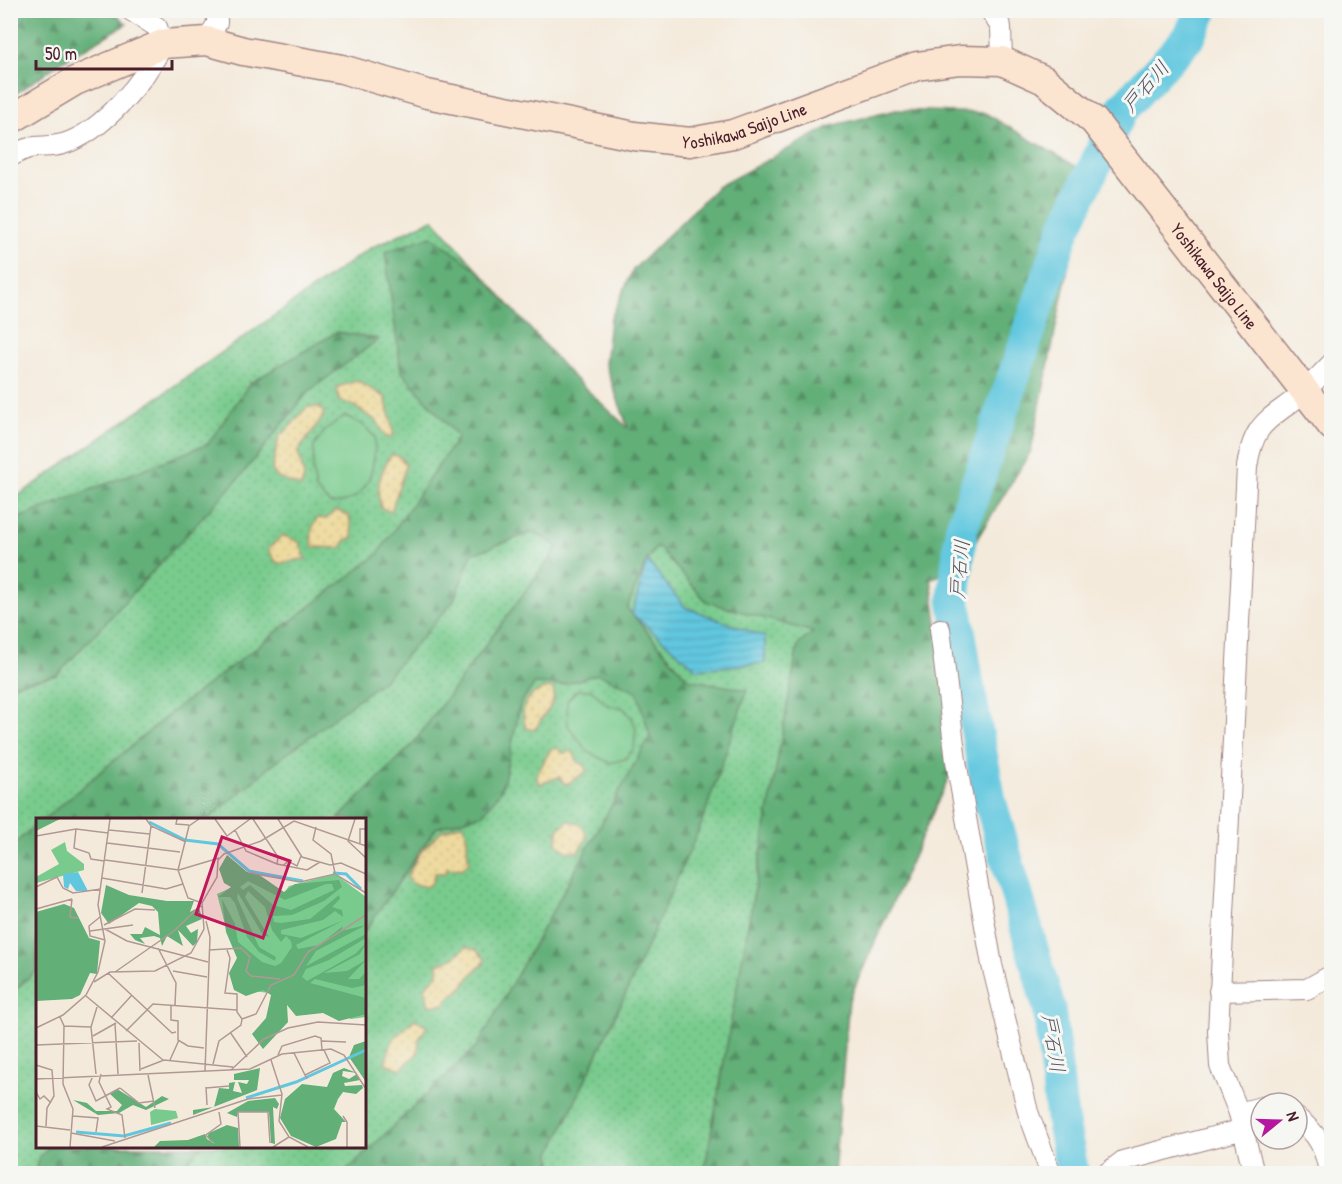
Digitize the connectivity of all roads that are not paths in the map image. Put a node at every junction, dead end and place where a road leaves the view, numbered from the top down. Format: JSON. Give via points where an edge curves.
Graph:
{"nodes":[{"id":1,"x":130,"y":10,"type":"edge"},
{"id":2,"x":217,"y":10,"type":"edge"},
{"id":3,"x":990,"y":10,"type":"edge"},
{"id":4,"x":207,"y":40,"type":"junction"},
{"id":5,"x":163,"y":44,"type":"junction"},
{"id":6,"x":1002,"y":61,"type":"junction"},
{"id":7,"x":10,"y":120,"type":"edge"},
{"id":8,"x":10,"y":157,"type":"edge"},
{"id":9,"x":1332,"y":363,"type":"edge"},
{"id":10,"x":1305,"y":391,"type":"junction"},
{"id":11,"x":1332,"y":426,"type":"edge"},
{"id":12,"x":940,"y":629,"type":"dead end"},
{"id":13,"x":1332,"y":975,"type":"edge"},
{"id":14,"x":1219,"y":992,"type":"junction"},
{"id":15,"x":1249,"y":1116,"type":"edge"},
{"id":16,"x":1242,"y":1121,"type":"junction"},
{"id":17,"x":1309,"y":1127,"type":"edge"},
{"id":18,"x":1051,"y":1173,"type":"edge"},
{"id":19,"x":1106,"y":1173,"type":"edge"},
{"id":20,"x":1254,"y":1173,"type":"edge"},
{"id":21,"x":1329,"y":1173,"type":"edge"}],
"edges":[{"from":1,"to":5,"type":"street","via":[[158,27]]},
{"from":2,"to":4,"type":"street","via":[[217,23]]},
{"from":3,"to":6,"type":"street","via":[[1001,27]]},
{"from":4,"to":5,"type":"main road","name":"Yoshikawa Saijo Line"},
{"from":4,"to":6,"type":"main road","name":"Yoshikawa Saijo Line","via":[[243,51],[342,69],[427,94],[634,136],[690,142],[733,134],[917,66],[960,60]]},
{"from":5,"to":7,"type":"main road","name":"Yoshikawa Saijo Line","via":[[75,81]]},
{"from":5,"to":8,"type":"street","via":[[154,62],[100,126],[63,144],[28,146]]},
{"from":6,"to":10,"type":"main road","name":"Yoshikawa Saijo Line","via":[[1044,80],[1094,121]]},
{"from":9,"to":10,"type":"street"},
{"from":10,"to":11,"type":"main road","name":"Yoshikawa Saijo Line"},
{"from":10,"to":14,"type":"street","via":[[1262,424],[1251,444],[1247,467]]},
{"from":12,"to":18,"type":"street","via":[[957,771],[992,965],[1028,1112]]},
{"from":13,"to":14,"type":"street","via":[[1307,989]]},
{"from":14,"to":16,"type":"street","via":[[1220,1066]]},
{"from":15,"to":16,"type":"street"},
{"from":16,"to":19,"type":"street","via":[[1123,1161]]},
{"from":16,"to":20,"type":"street"},
{"from":17,"to":21,"type":"street","via":[[1327,1155]]}]}
